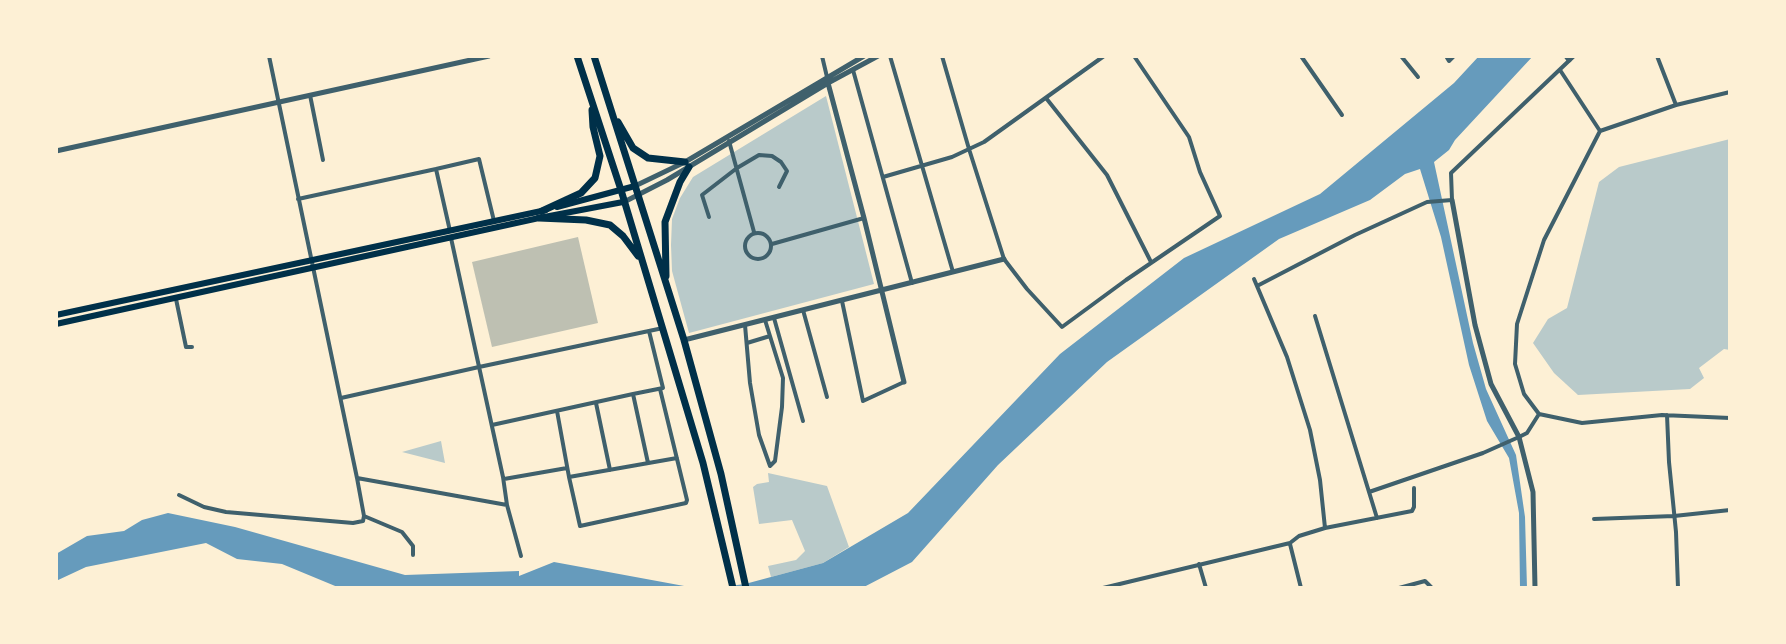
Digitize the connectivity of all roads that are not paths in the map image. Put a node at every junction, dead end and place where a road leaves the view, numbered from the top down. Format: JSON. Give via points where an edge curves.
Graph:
{"nodes":[{"id":1,"x":269,"y":56,"type":"edge"},
{"id":2,"x":456,"y":56,"type":"edge"},
{"id":3,"x":489,"y":56,"type":"edge"},
{"id":4,"x":577,"y":56,"type":"edge"},
{"id":5,"x":594,"y":56,"type":"edge"},
{"id":6,"x":822,"y":56,"type":"edge"},
{"id":7,"x":864,"y":56,"type":"edge"},
{"id":8,"x":878,"y":56,"type":"edge"},
{"id":9,"x":890,"y":56,"type":"edge"},
{"id":10,"x":942,"y":56,"type":"edge"},
{"id":11,"x":1104,"y":56,"type":"edge"},
{"id":12,"x":1134,"y":56,"type":"edge"},
{"id":13,"x":1301,"y":56,"type":"edge"},
{"id":14,"x":1401,"y":56,"type":"edge"},
{"id":15,"x":1446,"y":56,"type":"edge"},
{"id":16,"x":1454,"y":56,"type":"edge"},
{"id":17,"x":1657,"y":56,"type":"edge"},
{"id":18,"x":1570,"y":57,"type":"edge"},
{"id":19,"x":458,"y":63,"type":"junction"},
{"id":20,"x":1559,"y":69,"type":"junction"},
{"id":21,"x":853,"y":70,"type":"junction"},
{"id":22,"x":1418,"y":77,"type":"dead end"},
{"id":23,"x":828,"y":80,"type":"junction"},
{"id":24,"x":1730,"y":92,"type":"edge"},
{"id":25,"x":310,"y":95,"type":"junction"},
{"id":26,"x":1046,"y":98,"type":"junction"},
{"id":27,"x":591,"y":100,"type":"junction"},
{"id":28,"x":279,"y":101,"type":"junction"},
{"id":29,"x":1676,"y":105,"type":"junction"},
{"id":30,"x":610,"y":108,"type":"junction"},
{"id":31,"x":1342,"y":115,"type":"dead end"},
{"id":32,"x":1600,"y":131,"type":"junction"},
{"id":33,"x":729,"y":141,"type":"junction"},
{"id":34,"x":969,"y":149,"type":"junction"},
{"id":35,"x":56,"y":151,"type":"edge"},
{"id":36,"x":323,"y":160,"type":"dead end"},
{"id":37,"x":687,"y":164,"type":"junction"},
{"id":38,"x":922,"y":165,"type":"junction"},
{"id":39,"x":737,"y":168,"type":"junction"},
{"id":40,"x":436,"y":169,"type":"junction"},
{"id":41,"x":883,"y":177,"type":"junction"},
{"id":42,"x":635,"y":186,"type":"junction"},
{"id":43,"x":779,"y":187,"type":"dead end"},
{"id":44,"x":621,"y":190,"type":"junction"},
{"id":45,"x":638,"y":196,"type":"junction"},
{"id":46,"x":298,"y":199,"type":"junction"},
{"id":47,"x":1452,"y":200,"type":"junction"},
{"id":48,"x":623,"y":202,"type":"junction"},
{"id":49,"x":540,"y":215,"type":"junction"},
{"id":50,"x":709,"y":217,"type":"dead end"},
{"id":51,"x":864,"y":218,"type":"junction"},
{"id":52,"x":494,"y":221,"type":"junction"},
{"id":53,"x":754,"y":232,"type":"junction"},
{"id":54,"x":451,"y":234,"type":"junction"},
{"id":55,"x":772,"y":244,"type":"junction"},
{"id":56,"x":1004,"y":259,"type":"junction"},
{"id":57,"x":311,"y":260,"type":"junction"},
{"id":58,"x":1151,"y":262,"type":"junction"},
{"id":59,"x":643,"y":264,"type":"junction"},
{"id":60,"x":313,"y":269,"type":"junction"},
{"id":61,"x":953,"y":272,"type":"junction"},
{"id":62,"x":1254,"y":279,"type":"dead end"},
{"id":63,"x":912,"y":283,"type":"junction"},
{"id":64,"x":667,"y":286,"type":"junction"},
{"id":65,"x":1257,"y":286,"type":"junction"},
{"id":66,"x":881,"y":291,"type":"junction"},
{"id":67,"x":176,"y":299,"type":"junction"},
{"id":68,"x":842,"y":301,"type":"junction"},
{"id":69,"x":803,"y":310,"type":"junction"},
{"id":70,"x":56,"y":315,"type":"edge"},
{"id":71,"x":1315,"y":316,"type":"dead end"},
{"id":72,"x":774,"y":318,"type":"junction"},
{"id":73,"x":765,"y":320,"type":"junction"},
{"id":74,"x":56,"y":324,"type":"edge"},
{"id":75,"x":745,"y":325,"type":"junction"},
{"id":76,"x":663,"y":328,"type":"junction"},
{"id":77,"x":649,"y":331,"type":"junction"},
{"id":78,"x":770,"y":336,"type":"junction"},
{"id":79,"x":684,"y":340,"type":"junction"},
{"id":80,"x":747,"y":343,"type":"junction"},
{"id":81,"x":192,"y":347,"type":"dead end"},
{"id":82,"x":479,"y":367,"type":"junction"},
{"id":83,"x":904,"y":382,"type":"joint"},
{"id":84,"x":660,"y":389,"type":"junction"},
{"id":85,"x":633,"y":394,"type":"junction"},
{"id":86,"x":827,"y":397,"type":"dead end"},
{"id":87,"x":340,"y":398,"type":"junction"},
{"id":88,"x":596,"y":403,"type":"junction"},
{"id":89,"x":557,"y":411,"type":"junction"},
{"id":90,"x":1539,"y":414,"type":"junction"},
{"id":91,"x":1667,"y":415,"type":"junction"},
{"id":92,"x":1730,"y":418,"type":"edge"},
{"id":93,"x":803,"y":421,"type":"dead end"},
{"id":94,"x":492,"y":425,"type":"junction"},
{"id":95,"x":1519,"y":437,"type":"junction"},
{"id":96,"x":677,"y":458,"type":"junction"},
{"id":97,"x":648,"y":463,"type":"junction"},
{"id":98,"x":567,"y":468,"type":"junction"},
{"id":99,"x":610,"y":470,"type":"junction"},
{"id":100,"x":569,"y":477,"type":"junction"},
{"id":101,"x":357,"y":478,"type":"junction"},
{"id":102,"x":504,"y":479,"type":"junction"},
{"id":103,"x":1414,"y":488,"type":"dead end"},
{"id":104,"x":1369,"y":492,"type":"junction"},
{"id":105,"x":179,"y":495,"type":"dead end"},
{"id":106,"x":507,"y":505,"type":"junction"},
{"id":107,"x":1730,"y":510,"type":"edge"},
{"id":108,"x":364,"y":516,"type":"junction"},
{"id":109,"x":1674,"y":516,"type":"junction"},
{"id":110,"x":1377,"y":518,"type":"junction"},
{"id":111,"x":1594,"y":519,"type":"dead end"},
{"id":112,"x":1325,"y":528,"type":"junction"},
{"id":113,"x":1290,"y":543,"type":"junction"},
{"id":114,"x":413,"y":555,"type":"dead end"},
{"id":115,"x":521,"y":556,"type":"dead end"},
{"id":116,"x":1199,"y":564,"type":"junction"},
{"id":117,"x":733,"y":588,"type":"edge"},
{"id":118,"x":746,"y":588,"type":"edge"},
{"id":119,"x":1103,"y":588,"type":"edge"},
{"id":120,"x":1206,"y":588,"type":"edge"},
{"id":121,"x":1301,"y":588,"type":"edge"},
{"id":122,"x":1399,"y":588,"type":"edge"},
{"id":123,"x":1432,"y":588,"type":"edge"},
{"id":124,"x":1535,"y":588,"type":"edge"},
{"id":125,"x":1678,"y":588,"type":"edge"}],
"edges":[{"from":1,"to":28,"type":"street"},
{"from":2,"to":19,"type":"street"},
{"from":3,"to":19,"type":"street"},
{"from":4,"to":27,"type":"main road"},
{"from":5,"to":30,"type":"main road"},
{"from":6,"to":23,"type":"street"},
{"from":7,"to":23,"type":"street"},
{"from":8,"to":21,"type":"street"},
{"from":9,"to":38,"type":"street"},
{"from":10,"to":34,"type":"street"},
{"from":11,"to":26,"type":"street"},
{"from":12,"to":58,"type":"street","via":[[1189,137],[1220,216]]},
{"from":13,"to":31,"type":"street"},
{"from":14,"to":22,"type":"street"},
{"from":15,"to":16,"type":"street","via":[[1449,61]]},
{"from":17,"to":29,"type":"street"},
{"from":18,"to":20,"type":"street"},
{"from":19,"to":25,"type":"street"},
{"from":20,"to":32,"type":"street"},
{"from":20,"to":47,"type":"street","via":[[1451,173]]},
{"from":21,"to":23,"type":"street"},
{"from":21,"to":41,"type":"street"},
{"from":23,"to":33,"type":"street"},
{"from":23,"to":37,"type":"street"},
{"from":23,"to":51,"type":"street"},
{"from":24,"to":29,"type":"street"},
{"from":25,"to":28,"type":"street"},
{"from":25,"to":36,"type":"street"},
{"from":26,"to":34,"type":"street"},
{"from":26,"to":58,"type":"street","via":[[1107,175]]},
{"from":27,"to":44,"type":"main road"},
{"from":27,"to":49,"type":"main road","via":[[600,156],[595,178],[581,193]]},
{"from":28,"to":35,"type":"street"},
{"from":28,"to":46,"type":"street"},
{"from":29,"to":32,"type":"street"},
{"from":30,"to":37,"type":"main road","via":[[633,148],[648,158]]},
{"from":30,"to":42,"type":"main road"},
{"from":32,"to":90,"type":"street","via":[[1544,240],[1517,324],[1515,364],[1524,394]]},
{"from":33,"to":37,"type":"street"},
{"from":33,"to":39,"type":"street"},
{"from":34,"to":38,"type":"street"},
{"from":34,"to":56,"type":"street"},
{"from":37,"to":42,"type":"street"},
{"from":37,"to":45,"type":"street"},
{"from":37,"to":64,"type":"main road","via":[[665,222]]},
{"from":38,"to":41,"type":"street"},
{"from":38,"to":61,"type":"street"},
{"from":39,"to":43,"type":"street","via":[[759,155],[772,156],[787,171]]},
{"from":39,"to":50,"type":"street","via":[[702,195]]},
{"from":39,"to":53,"type":"street"},
{"from":40,"to":46,"type":"street"},
{"from":40,"to":52,"type":"street","via":[[479,159]]},
{"from":40,"to":54,"type":"street"},
{"from":41,"to":63,"type":"street"},
{"from":42,"to":44,"type":"main road"},
{"from":42,"to":45,"type":"main road"},
{"from":44,"to":48,"type":"main road"},
{"from":44,"to":49,"type":"main road"},
{"from":45,"to":48,"type":"street"},
{"from":45,"to":64,"type":"main road"},
{"from":46,"to":57,"type":"street"},
{"from":47,"to":65,"type":"street","via":[[1427,202]]},
{"from":47,"to":95,"type":"street","via":[[1491,384]]},
{"from":48,"to":49,"type":"main road"},
{"from":48,"to":59,"type":"main road"},
{"from":49,"to":52,"type":"main road"},
{"from":49,"to":54,"type":"main road"},
{"from":49,"to":59,"type":"main road","via":[[610,225]]},
{"from":51,"to":55,"type":"street"},
{"from":51,"to":66,"type":"street"},
{"from":52,"to":54,"type":"main road"},
{"from":53,"to":55,"type":"street"},
{"from":53,"to":55,"type":"street","via":[[744,246],[749,255],[765,258]]},
{"from":54,"to":57,"type":"main road"},
{"from":54,"to":60,"type":"main road"},
{"from":54,"to":82,"type":"street"},
{"from":56,"to":58,"type":"street","via":[[1062,327]]},
{"from":56,"to":61,"type":"street"},
{"from":57,"to":60,"type":"street"},
{"from":57,"to":70,"type":"main road"},
{"from":59,"to":76,"type":"main road"},
{"from":60,"to":67,"type":"main road"},
{"from":60,"to":87,"type":"street"},
{"from":61,"to":63,"type":"street"},
{"from":62,"to":65,"type":"street"},
{"from":63,"to":66,"type":"street"},
{"from":64,"to":79,"type":"main road"},
{"from":65,"to":112,"type":"street","via":[[1310,430]]},
{"from":66,"to":68,"type":"street"},
{"from":66,"to":83,"type":"street"},
{"from":67,"to":74,"type":"main road"},
{"from":67,"to":81,"type":"street","via":[[186,347]]},
{"from":68,"to":69,"type":"street"},
{"from":68,"to":83,"type":"street","via":[[863,401]]},
{"from":69,"to":72,"type":"street"},
{"from":69,"to":86,"type":"street"},
{"from":71,"to":104,"type":"street"},
{"from":72,"to":73,"type":"street"},
{"from":72,"to":93,"type":"street"},
{"from":73,"to":75,"type":"street"},
{"from":73,"to":78,"type":"street"},
{"from":75,"to":79,"type":"street"},
{"from":75,"to":80,"type":"street"},
{"from":76,"to":77,"type":"street"},
{"from":76,"to":117,"type":"main road"},
{"from":77,"to":82,"type":"street"},
{"from":77,"to":84,"type":"street"},
{"from":78,"to":80,"type":"street"},
{"from":78,"to":80,"type":"street","via":[[783,378],[775,461],[770,466],[759,435]]},
{"from":79,"to":118,"type":"main road"},
{"from":82,"to":87,"type":"street"},
{"from":82,"to":94,"type":"street"},
{"from":84,"to":85,"type":"street"},
{"from":84,"to":96,"type":"street"},
{"from":85,"to":88,"type":"street"},
{"from":85,"to":97,"type":"street"},
{"from":87,"to":101,"type":"street"},
{"from":88,"to":89,"type":"street"},
{"from":88,"to":99,"type":"street"},
{"from":89,"to":94,"type":"street"},
{"from":89,"to":98,"type":"street"},
{"from":90,"to":91,"type":"street","via":[[1582,423]]},
{"from":90,"to":95,"type":"street"},
{"from":91,"to":92,"type":"street"},
{"from":91,"to":109,"type":"street"},
{"from":94,"to":102,"type":"street"},
{"from":95,"to":104,"type":"street"},
{"from":95,"to":124,"type":"street","via":[[1533,492]]},
{"from":96,"to":97,"type":"street"},
{"from":96,"to":100,"type":"street","via":[[686,503],[580,526]]},
{"from":97,"to":99,"type":"street"},
{"from":98,"to":100,"type":"street"},
{"from":98,"to":102,"type":"street"},
{"from":99,"to":100,"type":"street"},
{"from":101,"to":106,"type":"street"},
{"from":101,"to":108,"type":"street"},
{"from":102,"to":106,"type":"street"},
{"from":103,"to":110,"type":"street","via":[[1412,511]]},
{"from":104,"to":110,"type":"street"},
{"from":105,"to":108,"type":"street","via":[[226,512],[353,523]]},
{"from":106,"to":115,"type":"street"},
{"from":107,"to":109,"type":"street"},
{"from":108,"to":114,"type":"street","via":[[402,532]]},
{"from":109,"to":111,"type":"street"},
{"from":109,"to":125,"type":"street"},
{"from":110,"to":112,"type":"street"},
{"from":112,"to":113,"type":"street"},
{"from":113,"to":116,"type":"street"},
{"from":113,"to":121,"type":"street"},
{"from":116,"to":119,"type":"street"},
{"from":116,"to":120,"type":"street"},
{"from":122,"to":123,"type":"street","via":[[1425,581]]}]}
